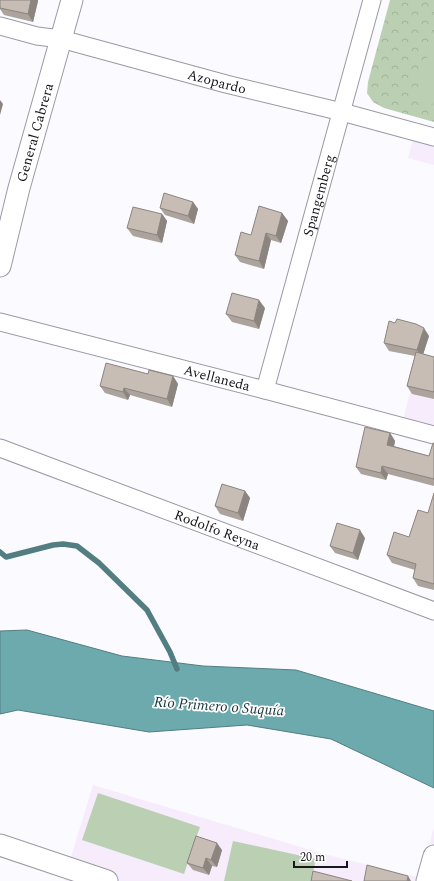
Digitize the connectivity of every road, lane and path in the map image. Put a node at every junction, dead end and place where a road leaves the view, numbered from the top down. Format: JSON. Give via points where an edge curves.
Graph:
{"nodes":[{"id":1,"x":72,"y":0,"type":"edge"},
{"id":2,"x":372,"y":0,"type":"edge"},
{"id":3,"x":0,"y":26,"type":"edge"},
{"id":4,"x":61,"y":39,"type":"junction"},
{"id":5,"x":342,"y":112,"type":"junction"},
{"id":6,"x":434,"y":137,"type":"edge"},
{"id":7,"x":0,"y":266,"type":"edge"},
{"id":8,"x":0,"y":322,"type":"edge"},
{"id":9,"x":265,"y":390,"type":"junction"},
{"id":10,"x":434,"y":435,"type":"edge"},
{"id":11,"x":0,"y":448,"type":"edge"},
{"id":12,"x":434,"y":611,"type":"edge"},
{"id":13,"x":0,"y":845,"type":"edge"},
{"id":14,"x":434,"y":856,"type":"edge"},
{"id":15,"x":107,"y":881,"type":"edge"},
{"id":16,"x":427,"y":881,"type":"edge"}],
"edges":[{"from":1,"to":4,"type":"street","name":"General Cabrera"},
{"from":2,"to":5,"type":"street","name":"Spangemberg"},
{"from":3,"to":4,"type":"street","name":"Azopardo","via":[[37,36]]},
{"from":4,"to":5,"type":"street","name":"Azopardo","via":[[226,84]]},
{"from":4,"to":7,"type":"street","name":"General Cabrera"},
{"from":5,"to":6,"type":"street","name":"Azopardo"},
{"from":5,"to":9,"type":"street","name":"Spangemberg"},
{"from":8,"to":9,"type":"street","name":"Avellaneda"},
{"from":9,"to":10,"type":"street","name":"Avellaneda"},
{"from":11,"to":12,"type":"street","name":"Rodolfo Reyna"},
{"from":13,"to":15,"type":"street"},
{"from":14,"to":16,"type":"street"}]}
